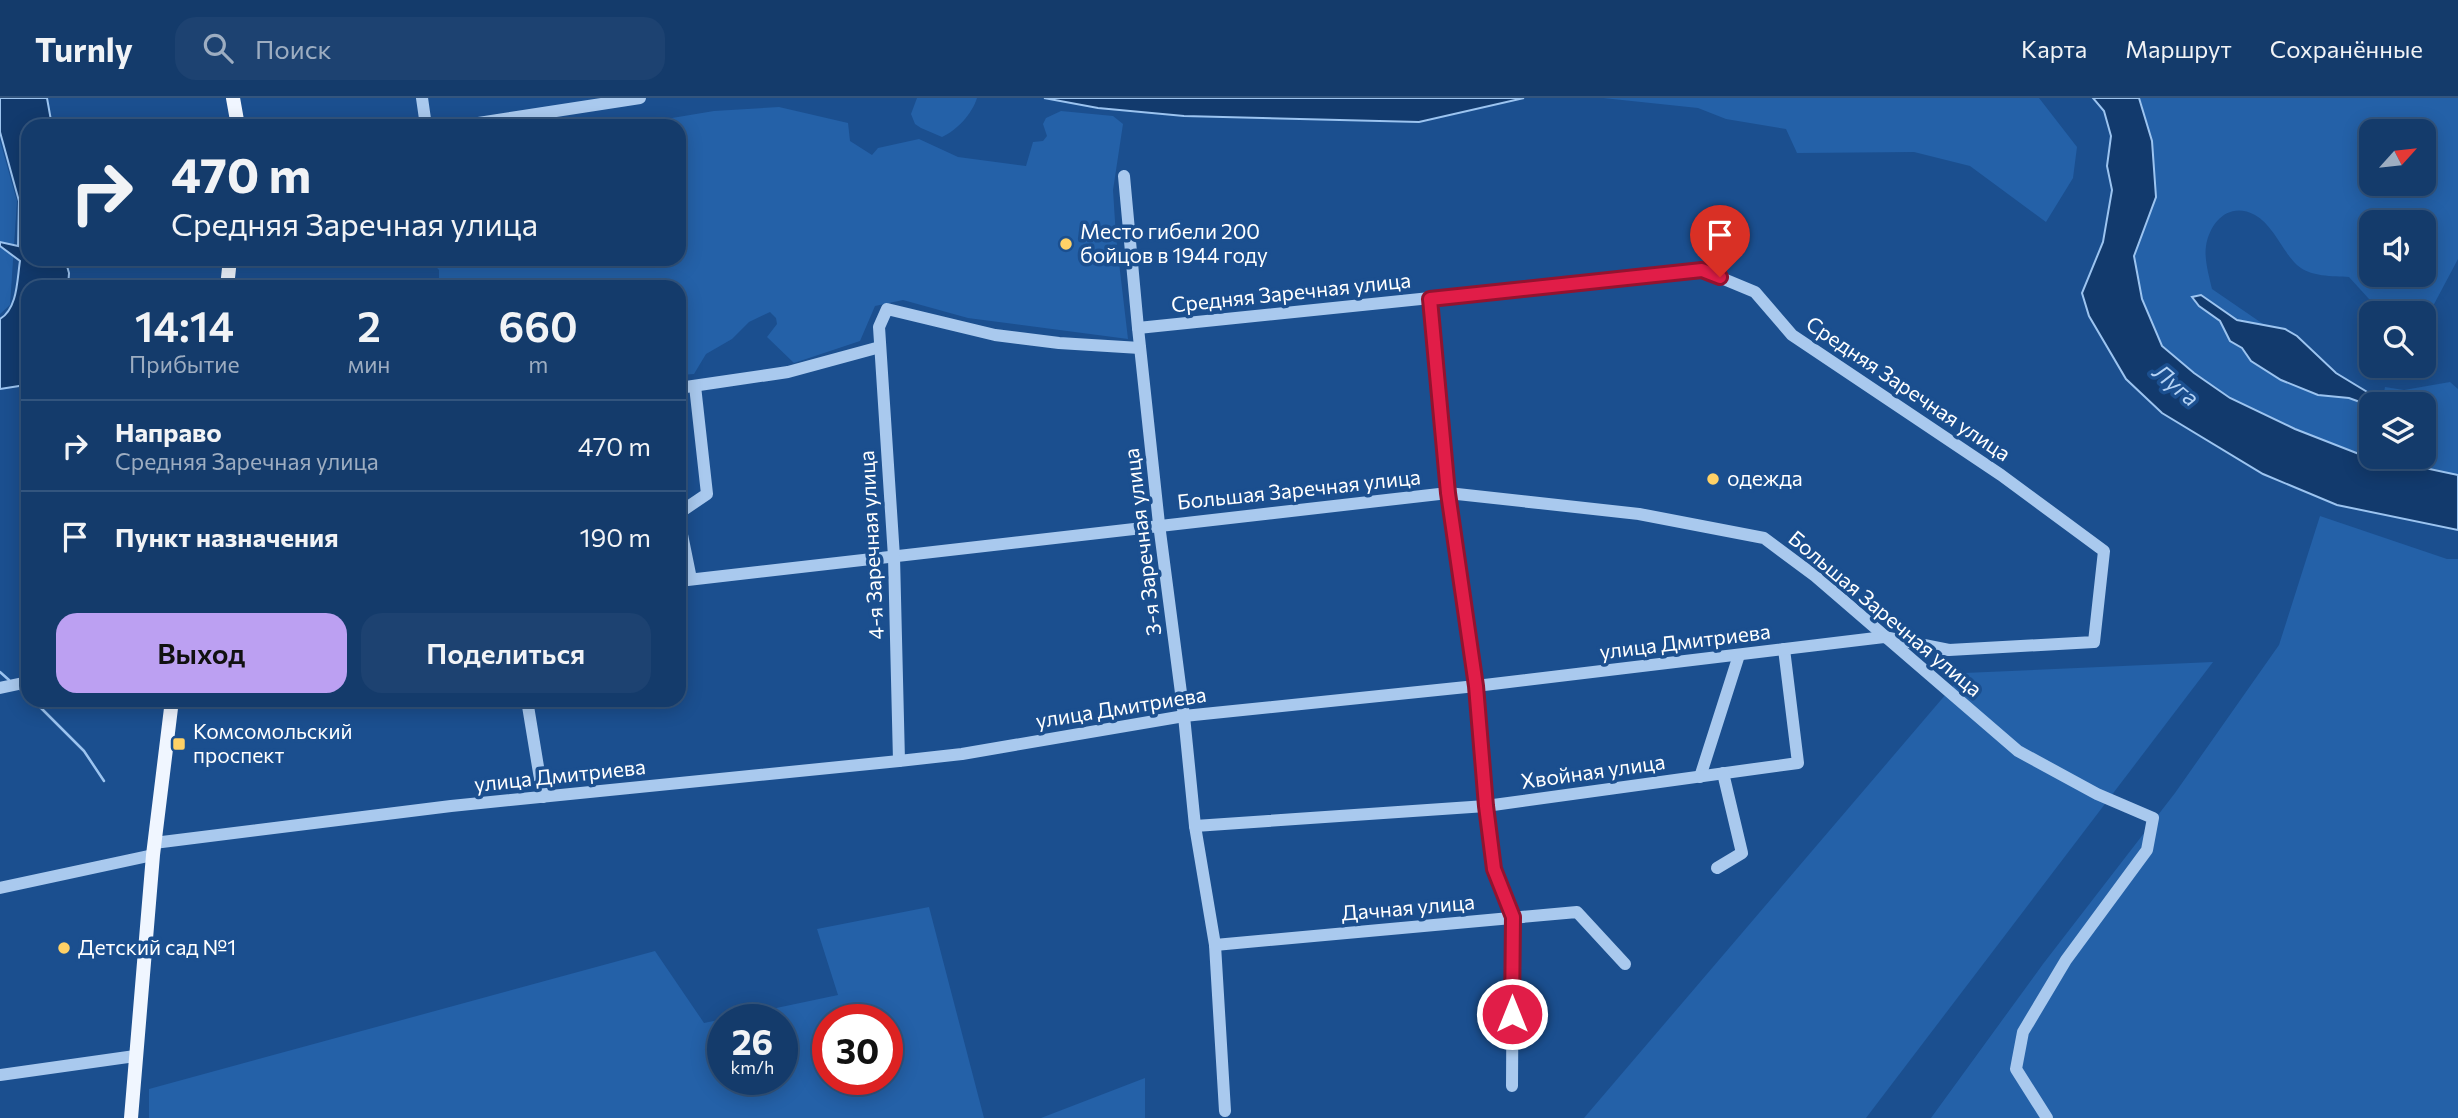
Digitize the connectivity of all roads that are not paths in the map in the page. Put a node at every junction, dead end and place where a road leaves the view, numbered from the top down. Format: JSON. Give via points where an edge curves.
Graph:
{"nodes":[{"id":1,"x":233,"y":98,"type":"edge"},
{"id":2,"x":422,"y":98,"type":"edge"},
{"id":3,"x":640,"y":98,"type":"edge"},
{"id":4,"x":237,"y":119,"type":"edge"},
{"id":5,"x":425,"y":119,"type":"edge"},
{"id":6,"x":504,"y":119,"type":"edge"},
{"id":7,"x":1124,"y":176,"type":"dead end"},
{"id":8,"x":1430,"y":299,"type":"junction"},
{"id":9,"x":1138,"y":328,"type":"junction"},
{"id":10,"x":880,"y":348,"type":"junction"},
{"id":11,"x":1140,"y":348,"type":"junction"},
{"id":12,"x":695,"y":386,"type":"junction"},
{"id":13,"x":686,"y":387,"type":"edge"},
{"id":14,"x":1448,"y":493,"type":"junction"},
{"id":15,"x":686,"y":508,"type":"edge"},
{"id":16,"x":1160,"y":524,"type":"junction"},
{"id":17,"x":894,"y":557,"type":"junction"},
{"id":18,"x":686,"y":580,"type":"edge"},
{"id":19,"x":1884,"y":637,"type":"junction"},
{"id":20,"x":2094,"y":642,"type":"joint"},
{"id":21,"x":1784,"y":649,"type":"junction"},
{"id":22,"x":1739,"y":655,"type":"junction"},
{"id":23,"x":21,"y":684,"type":"edge"},
{"id":24,"x":1476,"y":686,"type":"junction"},
{"id":25,"x":0,"y":688,"type":"edge"},
{"id":26,"x":171,"y":707,"type":"edge"},
{"id":27,"x":528,"y":707,"type":"edge"},
{"id":28,"x":1184,"y":716,"type":"junction"},
{"id":29,"x":899,"y":761,"type":"junction"},
{"id":30,"x":1723,"y":773,"type":"junction"},
{"id":31,"x":1700,"y":776,"type":"junction"},
{"id":32,"x":542,"y":797,"type":"junction"},
{"id":33,"x":1486,"y":806,"type":"junction"},
{"id":34,"x":1195,"y":826,"type":"junction"},
{"id":35,"x":154,"y":849,"type":"junction"},
{"id":36,"x":1717,"y":868,"type":"dead end"},
{"id":37,"x":0,"y":888,"type":"edge"},
{"id":38,"x":1513,"y":917,"type":"junction"},
{"id":39,"x":1215,"y":945,"type":"junction"},
{"id":40,"x":1625,"y":964,"type":"dead end"},
{"id":41,"x":135,"y":1056,"type":"junction"},
{"id":42,"x":0,"y":1075,"type":"edge"},
{"id":43,"x":1511,"y":1086,"type":"dead end"},
{"id":44,"x":1225,"y":1111,"type":"dead end"},
{"id":45,"x":131,"y":1118,"type":"edge"},
{"id":46,"x":2047,"y":1118,"type":"edge"}],
"edges":[{"from":1,"to":4,"type":"main road"},
{"from":2,"to":5,"type":"street"},
{"from":3,"to":6,"type":"street"},
{"from":7,"to":9,"type":"street","name":"3-я Заречная улица"},
{"from":8,"to":9,"type":"street","name":"Средняя Заречная улица"},
{"from":8,"to":14,"type":"street"},
{"from":8,"to":20,"type":"street","name":"Средняя Заречная улица","via":[[1702,270],[1755,292],[1792,335],[2001,475],[2104,551]]},
{"from":9,"to":11,"type":"street","name":"3-я Заречная улица"},
{"from":10,"to":11,"type":"street","name":"4-я Заречная улица","via":[[879,327],[887,309],[995,335]]},
{"from":10,"to":12,"type":"street","via":[[788,372]]},
{"from":10,"to":17,"type":"street","name":"4-я Заречная улица"},
{"from":11,"to":16,"type":"street","name":"3-я Заречная улица"},
{"from":12,"to":13,"type":"street"},
{"from":12,"to":15,"type":"street","via":[[707,494]]},
{"from":14,"to":16,"type":"street","name":"Большая Заречная улица"},
{"from":14,"to":19,"type":"street","name":"Большая Заречная улица","via":[[1639,514],[1764,538]]},
{"from":14,"to":24,"type":"street"},
{"from":16,"to":17,"type":"street","name":"Большая Заречная улица"},
{"from":16,"to":28,"type":"street","name":"3-я Заречная улица"},
{"from":17,"to":18,"type":"street","name":"Большая Заречная улица"},
{"from":17,"to":29,"type":"street","name":"4-я Заречная улица"},
{"from":19,"to":20,"type":"street","name":"улица Дмитриева","via":[[1949,650]]},
{"from":19,"to":21,"type":"street","name":"улица Дмитриева"},
{"from":19,"to":46,"type":"street","name":"Большая Заречная улица","via":[[2018,751],[2153,818],[2147,850],[2066,960],[2023,1032],[2016,1069]]},
{"from":21,"to":22,"type":"street","name":"улица Дмитриева"},
{"from":21,"to":30,"type":"street","name":"Хвойная улица","via":[[1798,763]]},
{"from":22,"to":24,"type":"street","name":"улица Дмитриева"},
{"from":22,"to":31,"type":"street"},
{"from":23,"to":25,"type":"street"},
{"from":24,"to":28,"type":"street","name":"улица Дмитриева"},
{"from":24,"to":33,"type":"street"},
{"from":26,"to":35,"type":"main road"},
{"from":27,"to":32,"type":"street"},
{"from":28,"to":29,"type":"street","name":"улица Дмитриева"},
{"from":28,"to":34,"type":"street","name":"3-я Заречная улица"},
{"from":29,"to":32,"type":"street","name":"улица Дмитриева"},
{"from":30,"to":31,"type":"street","name":"Хвойная улица"},
{"from":30,"to":36,"type":"street","via":[[1742,853]]},
{"from":31,"to":33,"type":"street","name":"Хвойная улица"},
{"from":32,"to":35,"type":"street","name":"улица Дмитриева"},
{"from":33,"to":34,"type":"street","name":"Хвойная улица"},
{"from":33,"to":38,"type":"street","via":[[1494,869]]},
{"from":34,"to":39,"type":"street","name":"3-я Заречная улица"},
{"from":35,"to":37,"type":"street","name":"улица Дмитриева"},
{"from":35,"to":41,"type":"main road"},
{"from":38,"to":39,"type":"street","name":"Дачная улица"},
{"from":38,"to":40,"type":"street","name":"Дачная улица","via":[[1577,912]]},
{"from":38,"to":43,"type":"street"},
{"from":39,"to":44,"type":"street","name":"3-я Заречная улица"},
{"from":41,"to":42,"type":"street"},
{"from":41,"to":45,"type":"main road"}]}
